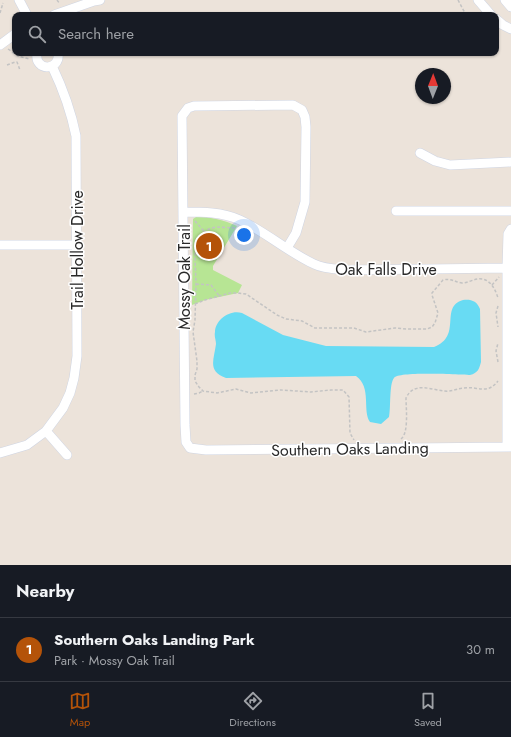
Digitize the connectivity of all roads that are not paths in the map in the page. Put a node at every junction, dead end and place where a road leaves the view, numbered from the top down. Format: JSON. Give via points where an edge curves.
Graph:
{"nodes":[{"id":1,"x":19,"y":0,"type":"edge"},
{"id":2,"x":96,"y":0,"type":"edge"},
{"id":3,"x":478,"y":0,"type":"edge"},
{"id":4,"x":505,"y":0,"type":"edge"},
{"id":5,"x":511,"y":7,"type":"edge"},
{"id":6,"x":25,"y":12,"type":"edge"},
{"id":7,"x":62,"y":12,"type":"edge"},
{"id":8,"x":489,"y":12,"type":"edge"},
{"id":9,"x":499,"y":22,"type":"edge"},
{"id":10,"x":511,"y":29,"type":"edge"},
{"id":11,"x":12,"y":36,"type":"edge"},
{"id":12,"x":0,"y":45,"type":"edge"},
{"id":13,"x":37,"y":56,"type":"edge"},
{"id":14,"x":58,"y":56,"type":"edge"},
{"id":15,"x":52,"y":66,"type":"junction"},
{"id":16,"x":420,"y":154,"type":"dead end"},
{"id":17,"x":511,"y":162,"type":"edge"},
{"id":18,"x":396,"y":211,"type":"dead end"},
{"id":19,"x":511,"y":211,"type":"edge"},
{"id":20,"x":185,"y":212,"type":"junction"},
{"id":21,"x":511,"y":229,"type":"edge"},
{"id":22,"x":0,"y":245,"type":"edge"},
{"id":23,"x":76,"y":245,"type":"junction"},
{"id":24,"x":287,"y":248,"type":"junction"},
{"id":25,"x":507,"y":268,"type":"junction"},
{"id":26,"x":46,"y":431,"type":"junction"},
{"id":27,"x":509,"y":447,"type":"edge"},
{"id":28,"x":190,"y":448,"type":"joint"},
{"id":29,"x":0,"y":453,"type":"edge"},
{"id":30,"x":67,"y":455,"type":"dead end"}],
"edges":[{"from":1,"to":6,"type":"street"},
{"from":2,"to":7,"type":"street"},
{"from":3,"to":8,"type":"street"},
{"from":4,"to":5,"type":"street"},
{"from":9,"to":10,"type":"street"},
{"from":11,"to":12,"type":"street"},
{"from":13,"to":15,"type":"street","via":[[42,65]]},
{"from":14,"to":15,"type":"street","via":[[57,62]]},
{"from":15,"to":23,"type":"street","name":"Trail Hollow Drive","via":[[72,115],[76,136]]},
{"from":16,"to":17,"type":"street","via":[[450,165]]},
{"from":18,"to":19,"type":"street"},
{"from":20,"to":24,"type":"street","name":"Oak Falls Drive","via":[[216,212],[240,220]]},
{"from":20,"to":24,"type":"street","name":"Mossy Oak Trail","via":[[182,116],[188,108],[293,105],[302,110],[305,117],[305,202],[296,233]]},
{"from":20,"to":28,"type":"street","name":"Mossy Oak Trail","via":[[184,394],[186,442]]},
{"from":21,"to":25,"type":"street","via":[[508,234]]},
{"from":22,"to":23,"type":"street"},
{"from":23,"to":26,"type":"street","name":"Trail Hollow Drive","via":[[77,356],[74,378],[63,408]]},
{"from":24,"to":25,"type":"street","name":"Oak Falls Drive","via":[[314,264],[329,269]]},
{"from":25,"to":27,"type":"street"},
{"from":26,"to":29,"type":"street","name":"Trail Hollow Drive","via":[[27,445]]},
{"from":26,"to":30,"type":"street"},
{"from":27,"to":28,"type":"street","name":"Southern Oaks Landing","via":[[206,450]]}]}
